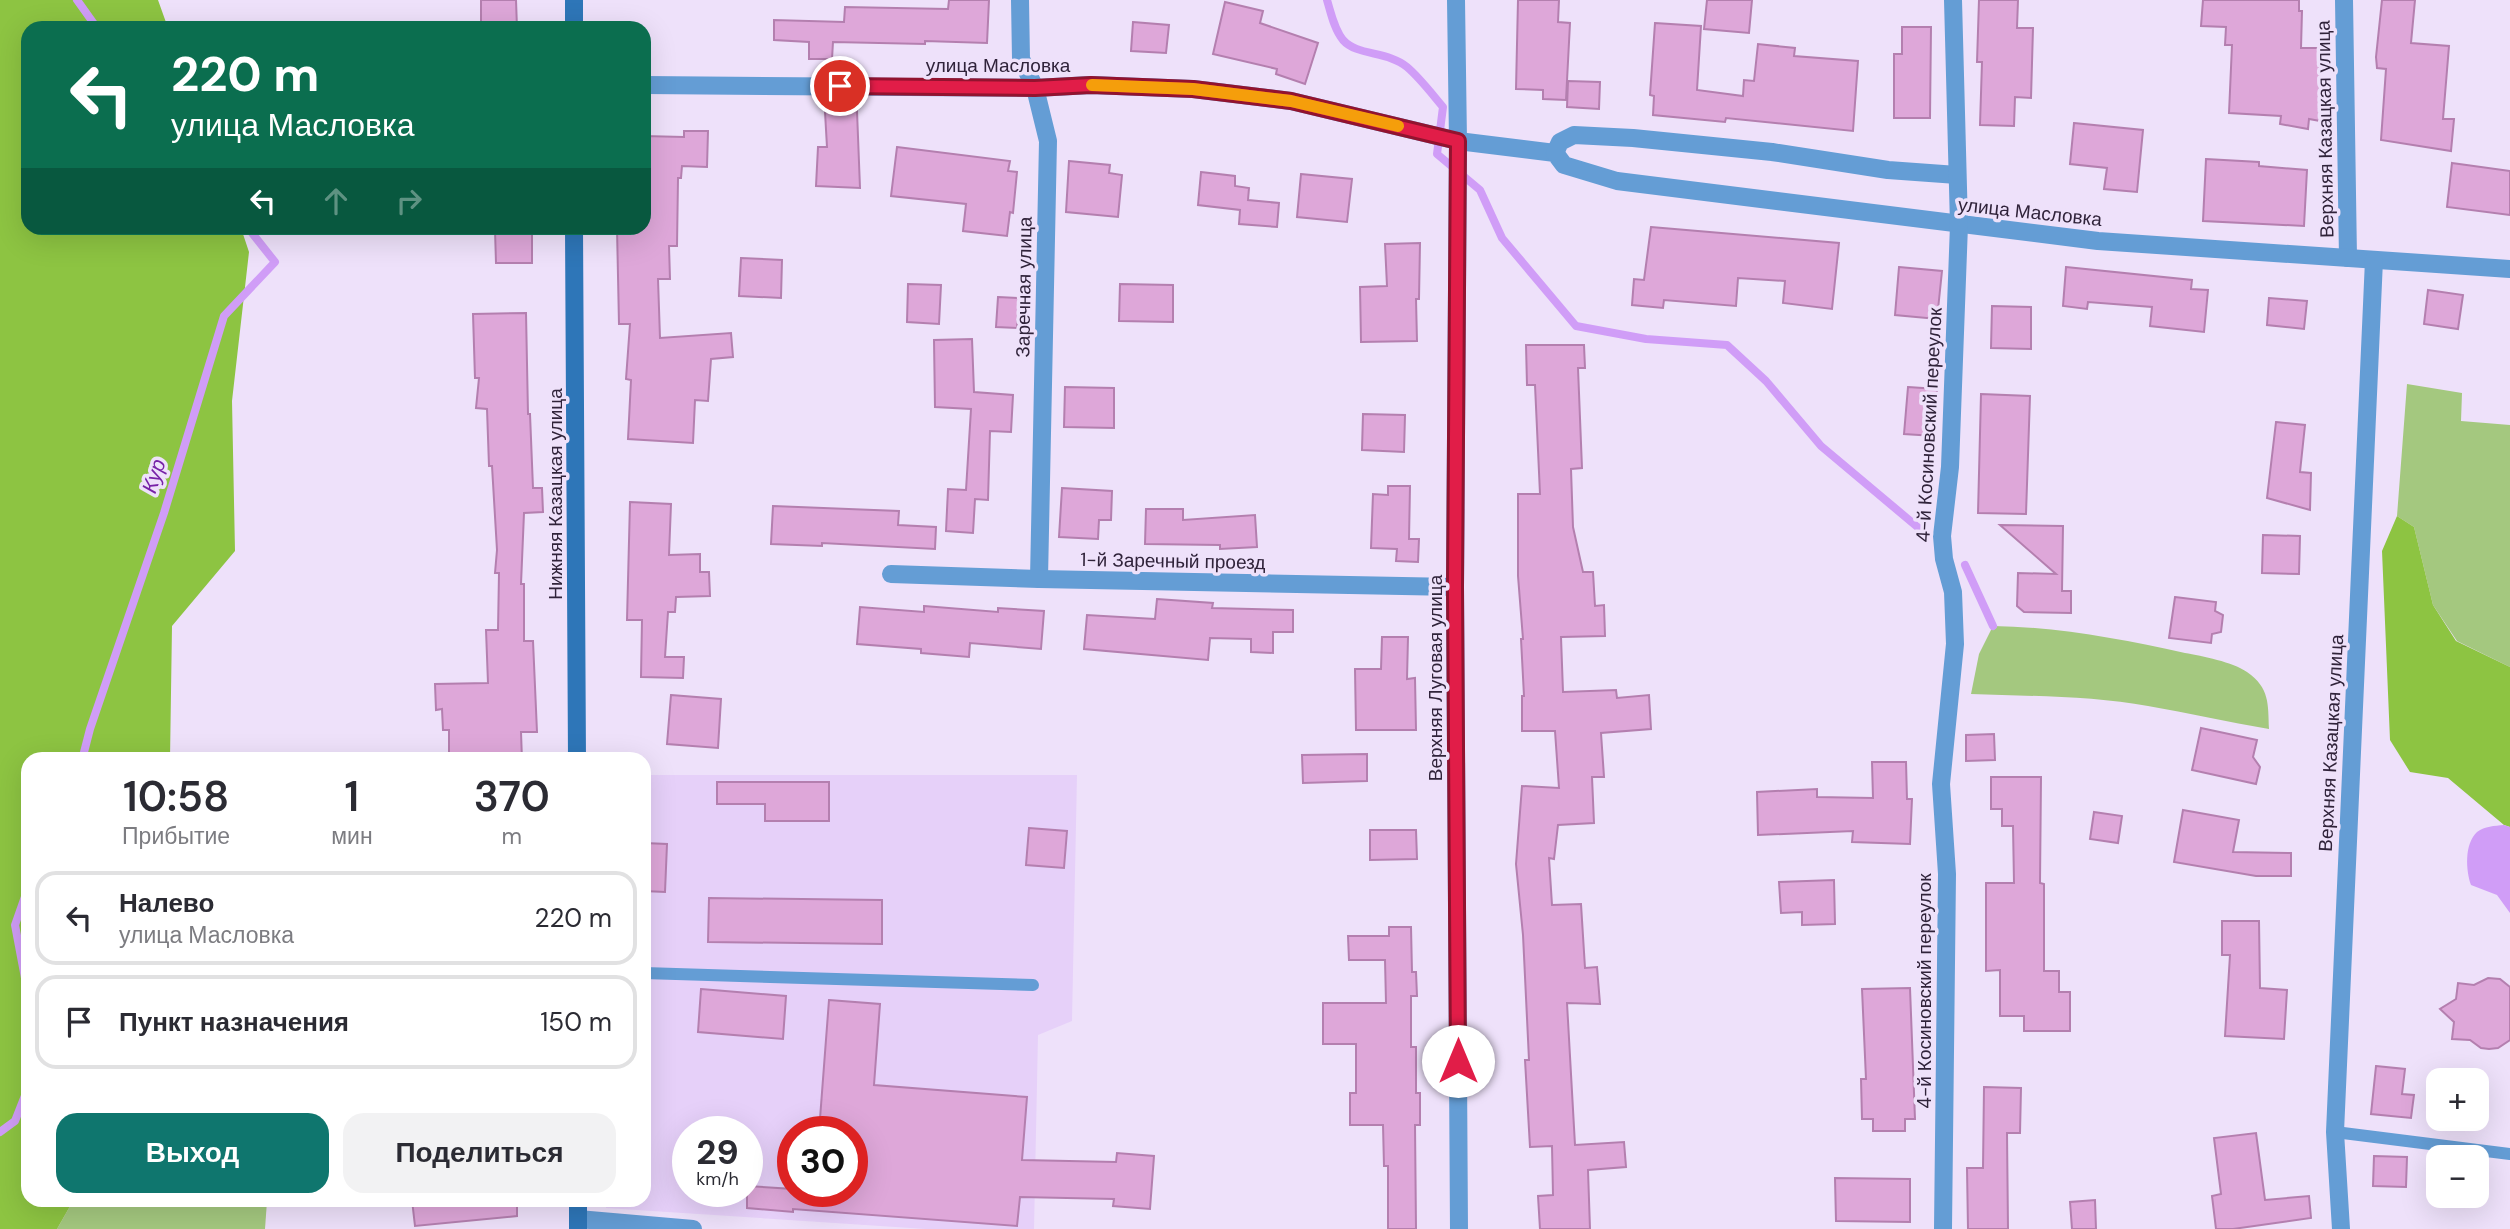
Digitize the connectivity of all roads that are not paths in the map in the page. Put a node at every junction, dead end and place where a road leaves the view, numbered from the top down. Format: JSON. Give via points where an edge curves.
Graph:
{"nodes":[{"id":1,"x":574,"y":0,"type":"edge"},
{"id":2,"x":1020,"y":0,"type":"edge"},
{"id":3,"x":1456,"y":0,"type":"edge"},
{"id":4,"x":1954,"y":0,"type":"edge"},
{"id":5,"x":2343,"y":0,"type":"edge"},
{"id":6,"x":574,"y":21,"type":"edge"},
{"id":7,"x":651,"y":85,"type":"edge"},
{"id":8,"x":1035,"y":88,"type":"junction"},
{"id":9,"x":1458,"y":141,"type":"junction"},
{"id":10,"x":1555,"y":153,"type":"junction"},
{"id":11,"x":1957,"y":174,"type":"junction"},
{"id":12,"x":1959,"y":225,"type":"junction"},
{"id":13,"x":574,"y":235,"type":"edge"},
{"id":14,"x":2348,"y":258,"type":"junction"},
{"id":15,"x":2374,"y":260,"type":"junction"},
{"id":16,"x":2510,"y":269,"type":"edge"},
{"id":17,"x":891,"y":574,"type":"dead end"},
{"id":18,"x":1039,"y":579,"type":"junction"},
{"id":19,"x":1455,"y":587,"type":"junction"},
{"id":20,"x":577,"y":752,"type":"edge"},
{"id":21,"x":651,"y":973,"type":"edge"},
{"id":22,"x":1033,"y":985,"type":"dead end"},
{"id":23,"x":2335,"y":1132,"type":"junction"},
{"id":24,"x":2510,"y":1154,"type":"edge"},
{"id":25,"x":578,"y":1224,"type":"edge"},
{"id":26,"x":693,"y":1229,"type":"edge"},
{"id":27,"x":1459,"y":1229,"type":"edge"},
{"id":28,"x":1943,"y":1229,"type":"edge"},
{"id":29,"x":2341,"y":1229,"type":"edge"}],
"edges":[{"from":1,"to":6,"type":"street"},
{"from":2,"to":8,"type":"street","name":"Заречная улица","via":[[1021,59]]},
{"from":3,"to":9,"type":"street","name":"Верхняя Луговая улица"},
{"from":4,"to":11,"type":"street","name":"4-й Косиновский переулок"},
{"from":5,"to":14,"type":"street","name":"Верхняя Казацкая улица"},
{"from":7,"to":8,"type":"street","name":"улица Масловка"},
{"from":8,"to":9,"type":"street","name":"улица Масловка","via":[[1193,89],[1279,100]]},
{"from":8,"to":18,"type":"street","name":"Заречная улица","via":[[1048,141]]},
{"from":9,"to":10,"type":"street","name":"улица Масловка"},
{"from":9,"to":19,"type":"street","name":"Верхняя Луговая улица"},
{"from":10,"to":11,"type":"street","name":"улица Масловка","via":[[1560,142],[1574,135],[1597,136]]},
{"from":10,"to":12,"type":"street","name":"улица Масловка","via":[[1564,165],[1617,181]]},
{"from":11,"to":12,"type":"street","name":"4-й Косиновский переулок"},
{"from":12,"to":14,"type":"street","name":"улица Масловка","via":[[2098,241]]},
{"from":12,"to":28,"type":"street","name":"4-й Косиновский переулок","via":[[1950,467],[1942,536],[1953,592],[1955,644],[1941,785],[1947,874]]},
{"from":13,"to":20,"type":"street","name":"Нижняя Казацкая улица"},
{"from":14,"to":15,"type":"street","name":"улица Масловка"},
{"from":15,"to":16,"type":"street","name":"улица Масловка"},
{"from":15,"to":23,"type":"street","name":"Верхняя Казацкая улица"},
{"from":17,"to":18,"type":"street","name":"1-й Заречный проезд"},
{"from":18,"to":19,"type":"street","name":"1-й Заречный проезд"},
{"from":19,"to":27,"type":"street","name":"Верхняя Луговая улица"},
{"from":21,"to":22,"type":"lane"},
{"from":23,"to":24,"type":"lane"},
{"from":23,"to":29,"type":"street","name":"Верхняя Казацкая улица"},
{"from":25,"to":26,"type":"street"}]}
